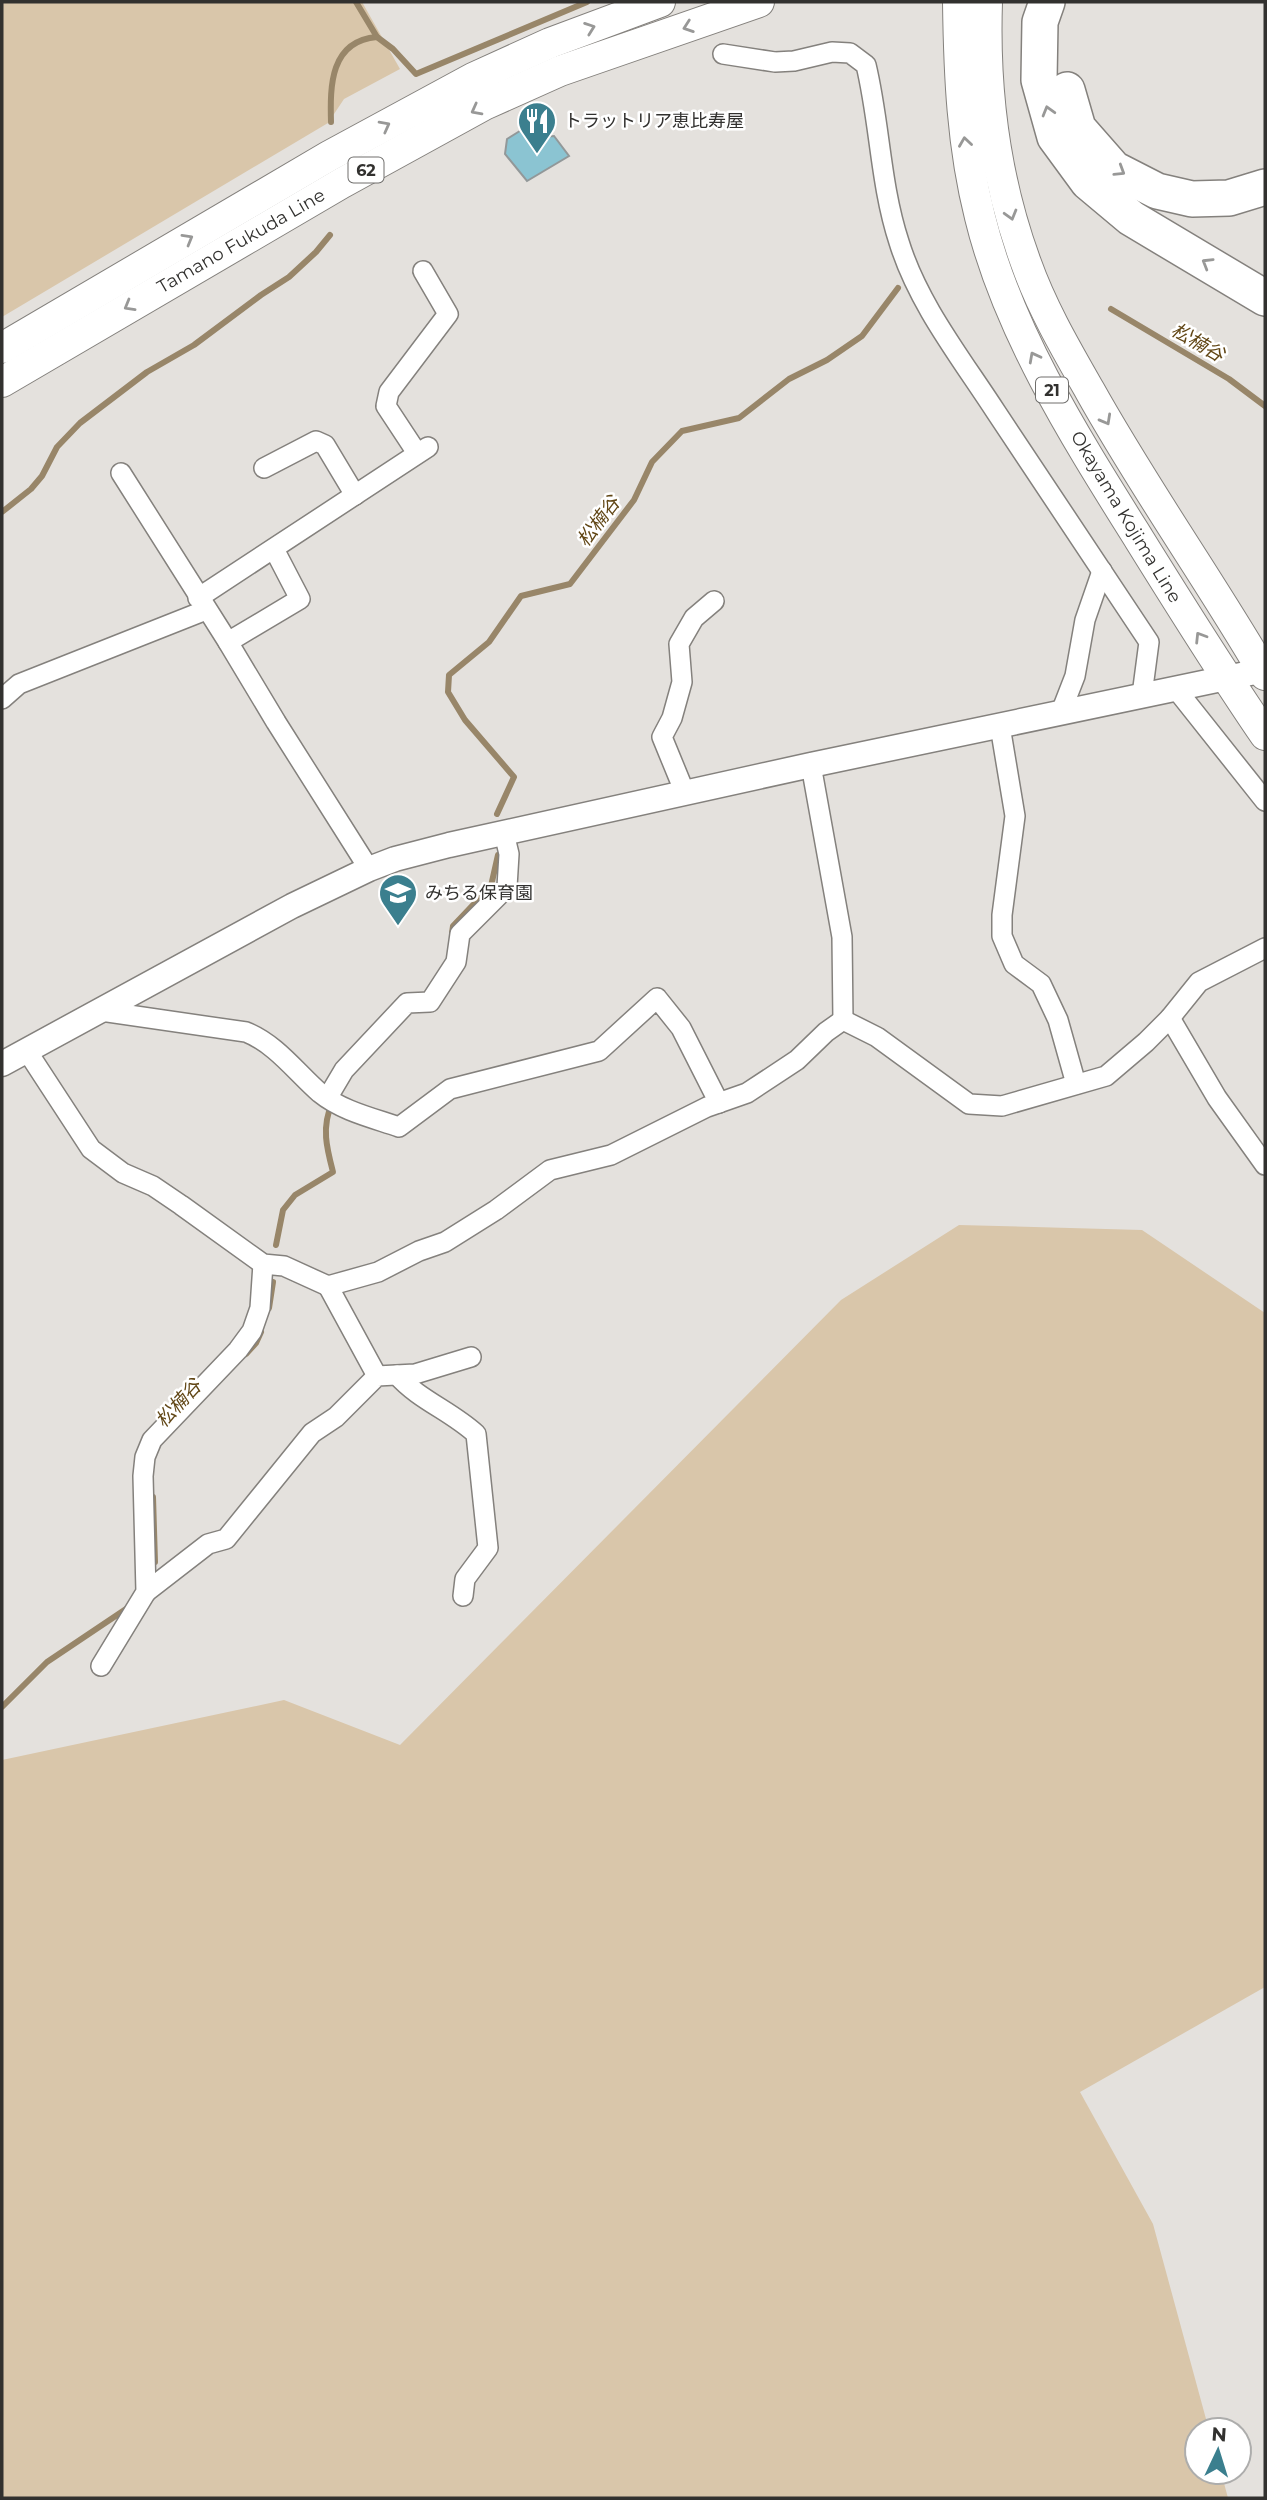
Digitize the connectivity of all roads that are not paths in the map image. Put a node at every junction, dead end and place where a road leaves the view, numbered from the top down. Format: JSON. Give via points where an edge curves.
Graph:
{"nodes":[{"id":1,"x":660,"y":2,"type":"edge"},
{"id":2,"x":958,"y":2,"type":"edge"},
{"id":3,"x":987,"y":2,"type":"edge"},
{"id":4,"x":1047,"y":2,"type":"edge"},
{"id":5,"x":1070,"y":2,"type":"edge"},
{"id":6,"x":755,"y":3,"type":"edge"},
{"id":7,"x":723,"y":54,"type":"dead end"},
{"id":8,"x":1265,"y":187,"type":"edge"},
{"id":9,"x":423,"y":271,"type":"dead end"},
{"id":10,"x":1265,"y":298,"type":"edge"},
{"id":11,"x":2,"y":348,"type":"edge"},
{"id":12,"x":2,"y":382,"type":"edge"},
{"id":13,"x":264,"y":468,"type":"dead end"},
{"id":14,"x":121,"y":473,"type":"dead end"},
{"id":15,"x":355,"y":495,"type":"junction"},
{"id":16,"x":274,"y":549,"type":"junction"},
{"id":17,"x":1102,"y":571,"type":"junction"},
{"id":18,"x":714,"y":601,"type":"dead end"},
{"id":19,"x":202,"y":604,"type":"junction"},
{"id":20,"x":229,"y":642,"type":"junction"},
{"id":21,"x":1264,"y":672,"type":"edge"},
{"id":22,"x":1226,"y":678,"type":"junction"},
{"id":23,"x":1176,"y":689,"type":"junction"},
{"id":24,"x":1142,"y":695,"type":"junction"},
{"id":25,"x":2,"y":699,"type":"edge"},
{"id":26,"x":1061,"y":712,"type":"junction"},
{"id":27,"x":1000,"y":726,"type":"junction"},
{"id":28,"x":1265,"y":734,"type":"edge"},
{"id":29,"x":811,"y":765,"type":"junction"},
{"id":30,"x":685,"y":793,"type":"junction"},
{"id":31,"x":1265,"y":801,"type":"edge"},
{"id":32,"x":504,"y":832,"type":"junction"},
{"id":33,"x":369,"y":869,"type":"junction"},
{"id":34,"x":1265,"y":947,"type":"edge"},
{"id":35,"x":100,"y":1011,"type":"junction"},
{"id":36,"x":1170,"y":1018,"type":"junction"},
{"id":37,"x":843,"y":1020,"type":"junction"},
{"id":38,"x":27,"y":1051,"type":"junction"},
{"id":39,"x":2,"y":1064,"type":"edge"},
{"id":40,"x":1076,"y":1084,"type":"junction"},
{"id":41,"x":328,"y":1097,"type":"junction"},
{"id":42,"x":719,"y":1103,"type":"junction"},
{"id":43,"x":1265,"y":1165,"type":"edge"},
{"id":44,"x":263,"y":1264,"type":"junction"},
{"id":45,"x":328,"y":1286,"type":"junction"},
{"id":46,"x":471,"y":1357,"type":"dead end"},
{"id":47,"x":397,"y":1375,"type":"junction"},
{"id":48,"x":377,"y":1376,"type":"junction"},
{"id":49,"x":146,"y":1592,"type":"junction"},
{"id":50,"x":463,"y":1596,"type":"dead end"},
{"id":51,"x":101,"y":1666,"type":"dead end"}],
"edges":[{"from":11,"to":1,"type":"main road","name":"Tamano Fukuda Line","number":"62","one_way":true,"via":[[329,156],[473,78]]},
{"from":22,"to":2,"type":"main road","name":"Okayama Kojima Line","number":"21","one_way":true,"via":[[1086,454],[1024,338],[1001,284],[969,169],[962,117]]},
{"from":3,"to":21,"type":"main road","name":"Okayama Kojima Line","number":"21","one_way":true,"via":[[987,61],[996,152],[1026,264],[1055,329],[1116,437]]},
{"from":10,"to":4,"type":"highway","one_way":true,"via":[[1131,218],[1087,182],[1055,137],[1039,80],[1040,22]]},
{"from":5,"to":8,"type":"highway","one_way":true,"via":[[1059,62],[1078,128],[1114,169],[1157,191],[1192,198],[1229,198]]},
{"from":6,"to":12,"type":"main road","name":"Tamano Fukuda Line","number":"62","one_way":true,"via":[[561,71],[484,105]]},
{"from":7,"to":17,"type":"street","via":[[775,62],[850,53],[866,65],[887,197],[899,243],[918,287]]},
{"from":9,"to":15,"type":"street","via":[[448,314],[389,392],[386,405],[422,450]]},
{"from":13,"to":15,"type":"street","via":[[316,441],[325,446]]},
{"from":14,"to":19,"type":"street"},
{"from":15,"to":16,"type":"street"},
{"from":16,"to":19,"type":"street"},
{"from":16,"to":20,"type":"street","via":[[300,599]]},
{"from":17,"to":24,"type":"street","via":[[1149,642]]},
{"from":17,"to":26,"type":"street"},
{"from":18,"to":30,"type":"street","via":[[694,618],[678,644],[682,682],[662,737]]},
{"from":19,"to":20,"type":"street"},
{"from":19,"to":25,"type":"street","via":[[19,684]]},
{"from":20,"to":33,"type":"street"},
{"from":21,"to":22,"type":"street"},
{"from":22,"to":23,"type":"street"},
{"from":22,"to":28,"type":"main road","name":"Okayama Kojima Line","number":"21"},
{"from":23,"to":24,"type":"street"},
{"from":23,"to":31,"type":"street"},
{"from":24,"to":26,"type":"street"},
{"from":26,"to":27,"type":"street"},
{"from":27,"to":29,"type":"street"},
{"from":27,"to":40,"type":"street","via":[[1015,816],[1002,936],[1014,964],[1041,985],[1058,1020]]},
{"from":29,"to":30,"type":"street"},
{"from":29,"to":37,"type":"street","via":[[842,937]]},
{"from":30,"to":32,"type":"street"},
{"from":32,"to":33,"type":"street"},
{"from":32,"to":41,"type":"street","via":[[509,855],[507,887],[460,934],[456,962],[430,1002],[407,1003],[344,1070]]},
{"from":33,"to":35,"type":"street","via":[[292,905]]},
{"from":34,"to":36,"type":"street","via":[[1199,982]]},
{"from":35,"to":38,"type":"street"},
{"from":35,"to":41,"type":"street","via":[[254,1035]]},
{"from":36,"to":40,"type":"street","via":[[1106,1076]]},
{"from":36,"to":43,"type":"street","via":[[1217,1098]]},
{"from":37,"to":40,"type":"street","via":[[877,1037],[969,1104],[1002,1106]]},
{"from":37,"to":42,"type":"street","via":[[797,1060],[747,1093]]},
{"from":38,"to":39,"type":"street"},
{"from":38,"to":44,"type":"street","via":[[92,1149]]},
{"from":41,"to":42,"type":"street","via":[[399,1127],[450,1089],[598,1051],[657,998],[681,1028]]},
{"from":42,"to":45,"type":"street","via":[[611,1155],[550,1170],[445,1242],[378,1272]]},
{"from":44,"to":45,"type":"street","via":[[284,1266]]},
{"from":44,"to":49,"type":"street","via":[[260,1308],[252,1331],[152,1440],[145,1457]]},
{"from":45,"to":48,"type":"street"},
{"from":46,"to":47,"type":"street"},
{"from":47,"to":48,"type":"street"},
{"from":47,"to":50,"type":"street","via":[[476,1434],[488,1548],[465,1579]]},
{"from":48,"to":49,"type":"street","via":[[313,1433],[226,1539],[208,1544]]},
{"from":49,"to":51,"type":"street"}]}
